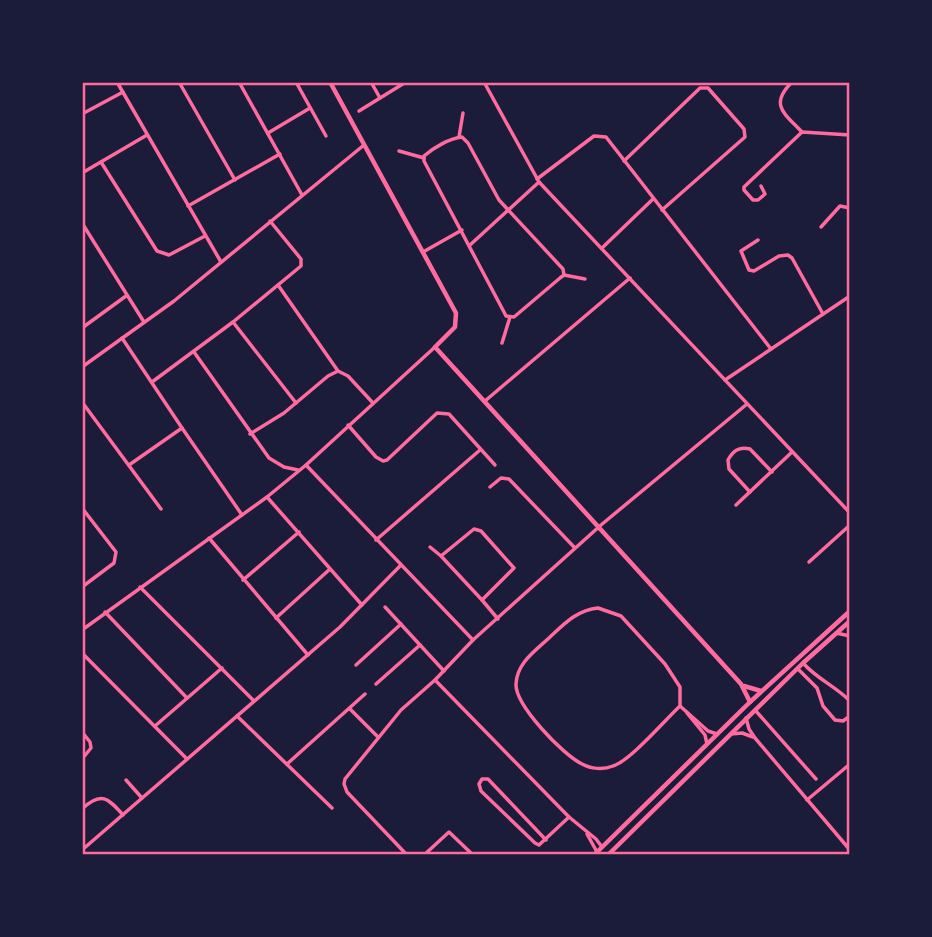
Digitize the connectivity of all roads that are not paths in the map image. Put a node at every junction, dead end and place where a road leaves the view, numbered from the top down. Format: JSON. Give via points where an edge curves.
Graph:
{"nodes":[{"id":1,"x":117,"y":82,"type":"edge"},
{"id":2,"x":179,"y":82,"type":"edge"},
{"id":3,"x":239,"y":82,"type":"edge"},
{"id":4,"x":296,"y":82,"type":"edge"},
{"id":5,"x":330,"y":82,"type":"edge"},
{"id":6,"x":371,"y":82,"type":"edge"},
{"id":7,"x":406,"y":82,"type":"edge"},
{"id":8,"x":484,"y":82,"type":"edge"},
{"id":9,"x":701,"y":82,"type":"edge"},
{"id":10,"x":793,"y":82,"type":"edge"},
{"id":11,"x":704,"y":87,"type":"junction"},
{"id":12,"x":123,"y":92,"type":"junction"},
{"id":13,"x":380,"y":98,"type":"junction"},
{"id":14,"x":310,"y":108,"type":"junction"},
{"id":15,"x":359,"y":111,"type":"dead end"},
{"id":16,"x":463,"y":113,"type":"dead end"},
{"id":17,"x":82,"y":114,"type":"edge"},
{"id":18,"x":802,"y":132,"type":"junction"},
{"id":19,"x":268,"y":133,"type":"junction"},
{"id":20,"x":147,"y":135,"type":"junction"},
{"id":21,"x":850,"y":135,"type":"edge"},
{"id":22,"x":326,"y":136,"type":"dead end"},
{"id":23,"x":459,"y":137,"type":"junction"},
{"id":24,"x":365,"y":144,"type":"junction"},
{"id":25,"x":399,"y":150,"type":"dead end"},
{"id":26,"x":280,"y":155,"type":"junction"},
{"id":27,"x":424,"y":158,"type":"junction"},
{"id":28,"x":624,"y":161,"type":"junction"},
{"id":29,"x":101,"y":162,"type":"junction"},
{"id":30,"x":82,"y":173,"type":"edge"},
{"id":31,"x":235,"y":180,"type":"junction"},
{"id":32,"x":538,"y":181,"type":"junction"},
{"id":33,"x":761,"y":186,"type":"dead end"},
{"id":34,"x":302,"y":195,"type":"junction"},
{"id":35,"x":653,"y":199,"type":"junction"},
{"id":36,"x":188,"y":206,"type":"junction"},
{"id":37,"x":850,"y":208,"type":"edge"},
{"id":38,"x":509,"y":210,"type":"junction"},
{"id":39,"x":662,"y":210,"type":"junction"},
{"id":40,"x":270,"y":220,"type":"junction"},
{"id":41,"x":82,"y":223,"type":"edge"},
{"id":42,"x":821,"y":226,"type":"dead end"},
{"id":43,"x":462,"y":230,"type":"junction"},
{"id":44,"x":205,"y":236,"type":"junction"},
{"id":45,"x":758,"y":240,"type":"dead end"},
{"id":46,"x":470,"y":245,"type":"junction"},
{"id":47,"x":602,"y":248,"type":"junction"},
{"id":48,"x":423,"y":252,"type":"junction"},
{"id":49,"x":221,"y":262,"type":"junction"},
{"id":50,"x":564,"y":275,"type":"junction"},
{"id":51,"x":630,"y":278,"type":"junction"},
{"id":52,"x":585,"y":279,"type":"dead end"},
{"id":53,"x":278,"y":285,"type":"junction"},
{"id":54,"x":127,"y":296,"type":"junction"},
{"id":55,"x":850,"y":296,"type":"edge"},
{"id":56,"x":823,"y":314,"type":"junction"},
{"id":57,"x":510,"y":317,"type":"junction"},
{"id":58,"x":233,"y":321,"type":"junction"},
{"id":59,"x":144,"y":322,"type":"junction"},
{"id":60,"x":82,"y":328,"type":"edge"},
{"id":61,"x":122,"y":338,"type":"junction"},
{"id":62,"x":502,"y":343,"type":"dead end"},
{"id":63,"x":435,"y":347,"type":"junction"},
{"id":64,"x":771,"y":349,"type":"junction"},
{"id":65,"x":194,"y":352,"type":"junction"},
{"id":66,"x":82,"y":366,"type":"edge"},
{"id":67,"x":338,"y":371,"type":"junction"},
{"id":68,"x":725,"y":380,"type":"junction"},
{"id":69,"x":152,"y":382,"type":"junction"},
{"id":70,"x":82,"y":402,"type":"edge"},
{"id":71,"x":483,"y":402,"type":"junction"},
{"id":72,"x":296,"y":403,"type":"junction"},
{"id":73,"x":373,"y":403,"type":"junction"},
{"id":74,"x":747,"y":404,"type":"junction"},
{"id":75,"x":348,"y":424,"type":"junction"},
{"id":76,"x":182,"y":428,"type":"junction"},
{"id":77,"x":250,"y":434,"type":"junction"},
{"id":78,"x":481,"y":450,"type":"junction"},
{"id":79,"x":792,"y":452,"type":"junction"},
{"id":80,"x":129,"y":465,"type":"junction"},
{"id":81,"x":306,"y":465,"type":"junction"},
{"id":82,"x":495,"y":465,"type":"dead end"},
{"id":83,"x":300,"y":470,"type":"junction"},
{"id":84,"x":772,"y":472,"type":"junction"},
{"id":85,"x":490,"y":487,"type":"dead end"},
{"id":86,"x":750,"y":492,"type":"junction"},
{"id":87,"x":267,"y":497,"type":"junction"},
{"id":88,"x":736,"y":505,"type":"dead end"},
{"id":89,"x":82,"y":508,"type":"edge"},
{"id":90,"x":161,"y":509,"type":"dead end"},
{"id":91,"x":850,"y":513,"type":"edge"},
{"id":92,"x":242,"y":515,"type":"junction"},
{"id":93,"x":850,"y":525,"type":"edge"},
{"id":94,"x":598,"y":527,"type":"junction"},
{"id":95,"x":299,"y":532,"type":"junction"},
{"id":96,"x":209,"y":538,"type":"junction"},
{"id":97,"x":376,"y":540,"type":"junction"},
{"id":98,"x":430,"y":547,"type":"dead end"},
{"id":99,"x":575,"y":548,"type":"junction"},
{"id":100,"x":441,"y":556,"type":"junction"},
{"id":101,"x":809,"y":562,"type":"dead end"},
{"id":102,"x":400,"y":566,"type":"junction"},
{"id":103,"x":330,"y":569,"type":"junction"},
{"id":104,"x":243,"y":580,"type":"junction"},
{"id":105,"x":82,"y":587,"type":"edge"},
{"id":106,"x":140,"y":587,"type":"junction"},
{"id":107,"x":482,"y":600,"type":"junction"},
{"id":108,"x":362,"y":606,"type":"junction"},
{"id":109,"x":385,"y":607,"type":"dead end"},
{"id":110,"x":850,"y":611,"type":"edge"},
{"id":111,"x":105,"y":612,"type":"junction"},
{"id":112,"x":276,"y":618,"type":"junction"},
{"id":113,"x":498,"y":619,"type":"junction"},
{"id":114,"x":850,"y":621,"type":"edge"},
{"id":115,"x":401,"y":624,"type":"junction"},
{"id":116,"x":82,"y":630,"type":"edge"},
{"id":117,"x":836,"y":633,"type":"junction"},
{"id":118,"x":850,"y":636,"type":"edge"},
{"id":119,"x":473,"y":640,"type":"junction"},
{"id":120,"x":421,"y":645,"type":"junction"},
{"id":121,"x":82,"y":653,"type":"edge"},
{"id":122,"x":308,"y":655,"type":"junction"},
{"id":123,"x":803,"y":663,"type":"junction"},
{"id":124,"x":356,"y":665,"type":"dead end"},
{"id":125,"x":222,"y":668,"type":"junction"},
{"id":126,"x":797,"y":668,"type":"junction"},
{"id":127,"x":444,"y":671,"type":"junction"},
{"id":128,"x":435,"y":680,"type":"junction"},
{"id":129,"x":376,"y":684,"type":"dead end"},
{"id":130,"x":741,"y":684,"type":"junction"},
{"id":131,"x":761,"y":691,"type":"junction"},
{"id":132,"x":366,"y":694,"type":"dead end"},
{"id":133,"x":187,"y":698,"type":"junction"},
{"id":134,"x":253,"y":700,"type":"junction"},
{"id":135,"x":850,"y":701,"type":"edge"},
{"id":136,"x":750,"y":702,"type":"junction"},
{"id":137,"x":680,"y":706,"type":"junction"},
{"id":138,"x":350,"y":709,"type":"junction"},
{"id":139,"x":755,"y":710,"type":"junction"},
{"id":140,"x":687,"y":713,"type":"junction"},
{"id":141,"x":237,"y":716,"type":"junction"},
{"id":142,"x":850,"y":716,"type":"edge"},
{"id":143,"x":746,"y":718,"type":"junction"},
{"id":144,"x":155,"y":726,"type":"junction"},
{"id":145,"x":82,"y":732,"type":"edge"},
{"id":146,"x":718,"y":734,"type":"junction"},
{"id":147,"x":730,"y":735,"type":"junction"},
{"id":148,"x":379,"y":737,"type":"junction"},
{"id":149,"x":755,"y":738,"type":"junction"},
{"id":150,"x":707,"y":744,"type":"junction"},
{"id":151,"x":82,"y":759,"type":"edge"},
{"id":152,"x":187,"y":759,"type":"junction"},
{"id":153,"x":287,"y":764,"type":"junction"},
{"id":154,"x":850,"y":764,"type":"edge"},
{"id":155,"x":816,"y":779,"type":"dead end"},
{"id":156,"x":126,"y":780,"type":"dead end"},
{"id":157,"x":142,"y":798,"type":"junction"},
{"id":158,"x":807,"y":800,"type":"junction"},
{"id":159,"x":332,"y":808,"type":"dead end"},
{"id":160,"x":82,"y":809,"type":"edge"},
{"id":161,"x":123,"y":815,"type":"junction"},
{"id":162,"x":569,"y":817,"type":"junction"},
{"id":163,"x":586,"y":832,"type":"junction"},
{"id":164,"x":546,"y":841,"type":"junction"},
{"id":165,"x":602,"y":847,"type":"junction"},
{"id":166,"x":82,"y":850,"type":"edge"},
{"id":167,"x":850,"y":850,"type":"edge"},
{"id":168,"x":597,"y":854,"type":"edge"},
{"id":169,"x":407,"y":855,"type":"edge"},
{"id":170,"x":424,"y":855,"type":"edge"},
{"id":171,"x":473,"y":855,"type":"edge"},
{"id":172,"x":607,"y":855,"type":"edge"}],
"edges":[{"from":1,"to":12,"type":"street"},
{"from":2,"to":31,"type":"street"},
{"from":3,"to":19,"type":"street"},
{"from":4,"to":14,"type":"street"},
{"from":5,"to":24,"type":"street"},
{"from":6,"to":13,"type":"street"},
{"from":7,"to":13,"type":"street"},
{"from":8,"to":32,"type":"street"},
{"from":9,"to":11,"type":"street"},
{"from":10,"to":18,"type":"street","via":[[779,102]]},
{"from":11,"to":28,"type":"street"},
{"from":11,"to":39,"type":"street","via":[[746,134]]},
{"from":12,"to":17,"type":"street"},
{"from":12,"to":20,"type":"street"},
{"from":13,"to":15,"type":"street"},
{"from":14,"to":19,"type":"street"},
{"from":14,"to":22,"type":"street"},
{"from":16,"to":23,"type":"street"},
{"from":18,"to":21,"type":"street"},
{"from":18,"to":33,"type":"street","via":[[744,190],[758,200],[765,194]]},
{"from":19,"to":26,"type":"street"},
{"from":20,"to":29,"type":"street"},
{"from":20,"to":36,"type":"street"},
{"from":23,"to":27,"type":"street"},
{"from":23,"to":38,"type":"street","via":[[466,139],[495,195]]},
{"from":24,"to":34,"type":"street"},
{"from":24,"to":48,"type":"street"},
{"from":25,"to":27,"type":"street"},
{"from":26,"to":31,"type":"street"},
{"from":26,"to":34,"type":"street"},
{"from":27,"to":43,"type":"street"},
{"from":28,"to":32,"type":"street","via":[[606,137],[594,136]]},
{"from":28,"to":35,"type":"street"},
{"from":29,"to":30,"type":"street"},
{"from":29,"to":44,"type":"street","via":[[157,251],[169,255]]},
{"from":31,"to":36,"type":"street"},
{"from":32,"to":38,"type":"street"},
{"from":32,"to":47,"type":"street"},
{"from":34,"to":40,"type":"street"},
{"from":35,"to":39,"type":"street"},
{"from":35,"to":47,"type":"street"},
{"from":36,"to":44,"type":"street"},
{"from":37,"to":42,"type":"street","via":[[841,206]]},
{"from":38,"to":46,"type":"street"},
{"from":38,"to":50,"type":"street","via":[[561,266]]},
{"from":39,"to":64,"type":"street"},
{"from":40,"to":49,"type":"street"},
{"from":40,"to":53,"type":"street","via":[[302,261]]},
{"from":41,"to":54,"type":"street"},
{"from":43,"to":46,"type":"street"},
{"from":43,"to":48,"type":"street"},
{"from":44,"to":49,"type":"street"},
{"from":45,"to":56,"type":"street","via":[[741,251],[749,270],[788,255]]},
{"from":46,"to":57,"type":"street"},
{"from":47,"to":51,"type":"street"},
{"from":48,"to":63,"type":"street","via":[[457,318],[456,327]]},
{"from":49,"to":59,"type":"street"},
{"from":50,"to":52,"type":"street"},
{"from":50,"to":57,"type":"street"},
{"from":51,"to":68,"type":"street"},
{"from":51,"to":71,"type":"street"},
{"from":53,"to":58,"type":"street"},
{"from":53,"to":67,"type":"street"},
{"from":54,"to":59,"type":"street"},
{"from":54,"to":60,"type":"street"},
{"from":55,"to":56,"type":"street"},
{"from":56,"to":64,"type":"street"},
{"from":57,"to":62,"type":"street"},
{"from":58,"to":65,"type":"street"},
{"from":58,"to":72,"type":"street"},
{"from":59,"to":61,"type":"street"},
{"from":61,"to":66,"type":"street"},
{"from":61,"to":69,"type":"street"},
{"from":63,"to":71,"type":"street"},
{"from":63,"to":73,"type":"street"},
{"from":64,"to":68,"type":"street"},
{"from":65,"to":69,"type":"street"},
{"from":65,"to":77,"type":"street"},
{"from":67,"to":72,"type":"street"},
{"from":67,"to":73,"type":"street"},
{"from":68,"to":74,"type":"street"},
{"from":69,"to":76,"type":"street"},
{"from":70,"to":80,"type":"street"},
{"from":71,"to":94,"type":"street"},
{"from":72,"to":77,"type":"street"},
{"from":73,"to":75,"type":"street"},
{"from":74,"to":79,"type":"street"},
{"from":74,"to":94,"type":"street"},
{"from":75,"to":78,"type":"street","via":[[383,461],[443,412]]},
{"from":75,"to":81,"type":"street"},
{"from":76,"to":80,"type":"street"},
{"from":76,"to":92,"type":"street"},
{"from":77,"to":83,"type":"street","via":[[269,458]]},
{"from":78,"to":82,"type":"street"},
{"from":78,"to":97,"type":"street"},
{"from":79,"to":84,"type":"street"},
{"from":79,"to":91,"type":"street"},
{"from":80,"to":90,"type":"street"},
{"from":81,"to":83,"type":"street"},
{"from":81,"to":97,"type":"street"},
{"from":83,"to":87,"type":"street"},
{"from":84,"to":86,"type":"street"},
{"from":84,"to":86,"type":"street","via":[[750,449],[739,448],[728,460],[729,469]]},
{"from":85,"to":99,"type":"street","via":[[504,477],[509,479]]},
{"from":86,"to":88,"type":"street"},
{"from":87,"to":92,"type":"street"},
{"from":87,"to":95,"type":"street"},
{"from":89,"to":105,"type":"street","via":[[116,557]]},
{"from":92,"to":96,"type":"street"},
{"from":93,"to":101,"type":"street"},
{"from":94,"to":99,"type":"street"},
{"from":94,"to":130,"type":"street"},
{"from":95,"to":103,"type":"street"},
{"from":95,"to":104,"type":"street"},
{"from":96,"to":104,"type":"street"},
{"from":96,"to":106,"type":"street"},
{"from":97,"to":102,"type":"street"},
{"from":98,"to":100,"type":"street"},
{"from":99,"to":113,"type":"street"},
{"from":100,"to":107,"type":"street"},
{"from":100,"to":107,"type":"street","via":[[477,528],[512,564],[513,571]]},
{"from":102,"to":108,"type":"street"},
{"from":102,"to":119,"type":"street"},
{"from":103,"to":108,"type":"street"},
{"from":103,"to":112,"type":"street"},
{"from":104,"to":112,"type":"street"},
{"from":106,"to":111,"type":"street"},
{"from":106,"to":125,"type":"street"},
{"from":107,"to":113,"type":"street"},
{"from":108,"to":122,"type":"street"},
{"from":109,"to":115,"type":"street"},
{"from":110,"to":131,"type":"street"},
{"from":111,"to":116,"type":"street"},
{"from":111,"to":133,"type":"street"},
{"from":112,"to":122,"type":"street"},
{"from":113,"to":119,"type":"street"},
{"from":114,"to":117,"type":"street"},
{"from":115,"to":120,"type":"street"},
{"from":115,"to":124,"type":"street"},
{"from":117,"to":118,"type":"street"},
{"from":117,"to":123,"type":"street"},
{"from":119,"to":127,"type":"street"},
{"from":120,"to":127,"type":"street"},
{"from":120,"to":129,"type":"street"},
{"from":121,"to":144,"type":"street"},
{"from":122,"to":134,"type":"street"},
{"from":123,"to":126,"type":"street"},
{"from":123,"to":135,"type":"street"},
{"from":125,"to":133,"type":"street"},
{"from":125,"to":134,"type":"street"},
{"from":126,"to":139,"type":"street"},
{"from":126,"to":142,"type":"street","via":[[817,688],[823,706],[835,720],[844,722]]},
{"from":127,"to":128,"type":"street"},
{"from":128,"to":148,"type":"street"},
{"from":128,"to":162,"type":"street"},
{"from":130,"to":131,"type":"street"},
{"from":130,"to":136,"type":"street"},
{"from":131,"to":136,"type":"street"},
{"from":132,"to":138,"type":"street"},
{"from":133,"to":144,"type":"street"},
{"from":134,"to":141,"type":"street"},
{"from":136,"to":146,"type":"street"},
{"from":137,"to":137,"type":"street","via":[[680,687],[665,664],[621,616],[598,608],[571,618],[527,659],[517,675],[517,697],[525,710],[568,754],[591,768],[621,762]]},
{"from":137,"to":140,"type":"street"},
{"from":138,"to":148,"type":"street"},
{"from":138,"to":153,"type":"street"},
{"from":139,"to":143,"type":"street"},
{"from":139,"to":155,"type":"street"},
{"from":140,"to":146,"type":"street"},
{"from":140,"to":150,"type":"street"},
{"from":141,"to":152,"type":"street"},
{"from":141,"to":153,"type":"street"},
{"from":143,"to":147,"type":"street"},
{"from":143,"to":149,"type":"street"},
{"from":144,"to":152,"type":"street"},
{"from":145,"to":151,"type":"street","via":[[91,748]]},
{"from":146,"to":150,"type":"street"},
{"from":147,"to":149,"type":"street"},
{"from":147,"to":172,"type":"street"},
{"from":148,"to":169,"type":"street","via":[[345,779],[345,788]]},
{"from":149,"to":158,"type":"street"},
{"from":150,"to":165,"type":"street"},
{"from":152,"to":157,"type":"street"},
{"from":153,"to":159,"type":"street"},
{"from":154,"to":158,"type":"street"},
{"from":156,"to":157,"type":"street"},
{"from":157,"to":161,"type":"street"},
{"from":158,"to":167,"type":"street"},
{"from":160,"to":161,"type":"street","via":[[103,798]]},
{"from":161,"to":166,"type":"street"},
{"from":162,"to":163,"type":"street"},
{"from":162,"to":164,"type":"street"},
{"from":163,"to":165,"type":"street"},
{"from":163,"to":168,"type":"street"},
{"from":164,"to":164,"type":"street","via":[[488,779],[482,779],[481,791],[535,844]]},
{"from":165,"to":168,"type":"street"},
{"from":165,"to":172,"type":"street"},
{"from":170,"to":171,"type":"street","via":[[449,832]]}]}
